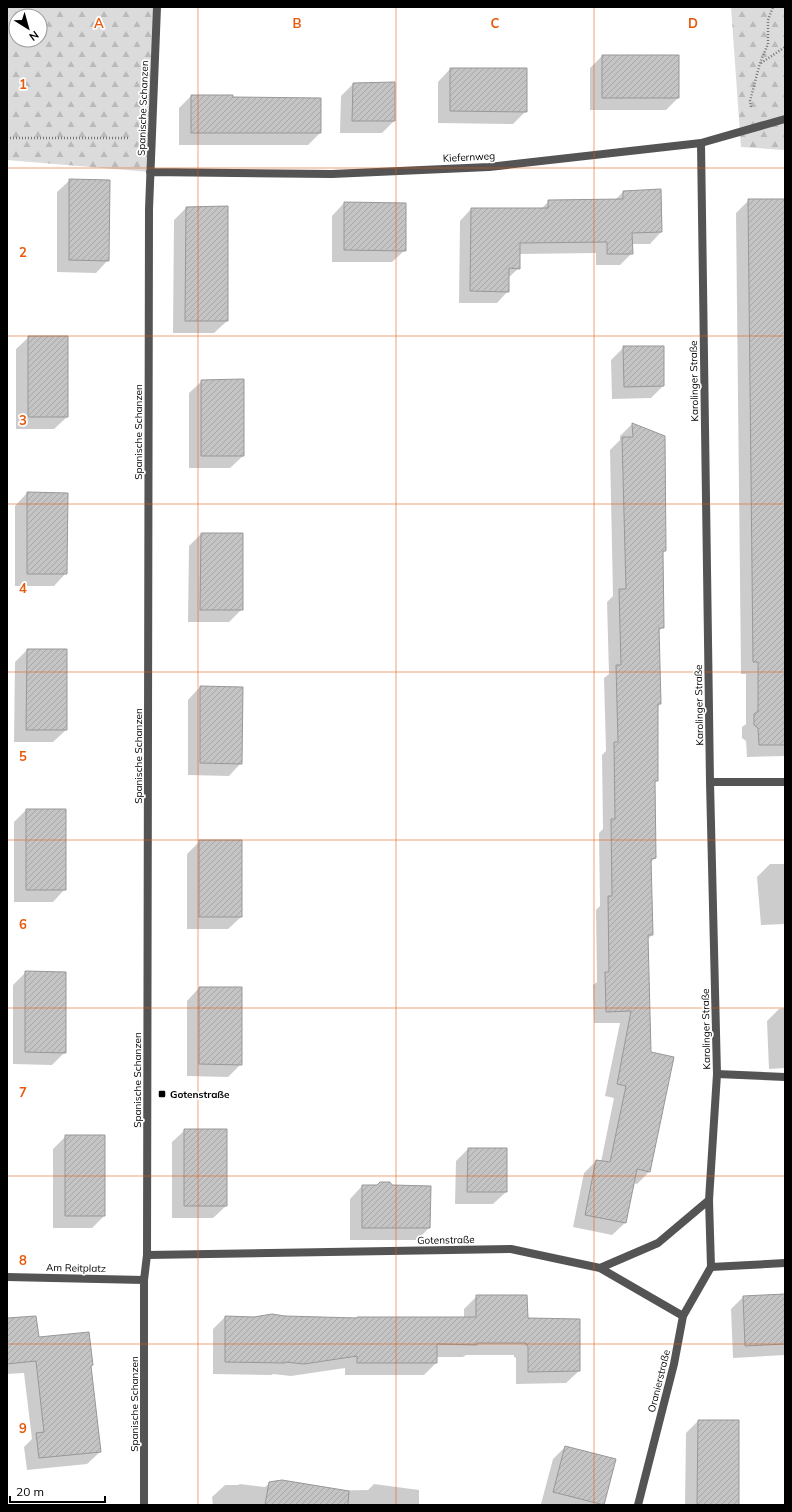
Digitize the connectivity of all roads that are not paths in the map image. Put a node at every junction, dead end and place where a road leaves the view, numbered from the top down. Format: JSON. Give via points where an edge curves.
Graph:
{"nodes":[{"id":1,"x":157,"y":7,"type":"edge"},
{"id":2,"x":785,"y":119,"type":"edge"},
{"id":3,"x":701,"y":143,"type":"junction"},
{"id":4,"x":150,"y":172,"type":"junction"},
{"id":5,"x":710,"y":782,"type":"junction"},
{"id":6,"x":785,"y":782,"type":"edge"},
{"id":7,"x":717,"y":1074,"type":"junction"},
{"id":8,"x":785,"y":1077,"type":"edge"},
{"id":9,"x":709,"y":1200,"type":"junction"},
{"id":10,"x":147,"y":1255,"type":"junction"},
{"id":11,"x":785,"y":1263,"type":"edge"},
{"id":12,"x":711,"y":1267,"type":"junction"},
{"id":13,"x":600,"y":1268,"type":"junction"},
{"id":14,"x":7,"y":1277,"type":"edge"},
{"id":15,"x":144,"y":1280,"type":"junction"},
{"id":16,"x":683,"y":1316,"type":"junction"},
{"id":17,"x":144,"y":1505,"type":"edge"},
{"id":18,"x":638,"y":1505,"type":"edge"}],
"edges":[{"from":1,"to":4,"type":"street","name":"Spanische Schanzen"},
{"from":2,"to":3,"type":"street","name":"Kiefernweg"},
{"from":3,"to":4,"type":"street","name":"Kiefernweg","via":[[489,167],[332,174]]},
{"from":3,"to":5,"type":"street","name":"Karolinger Straße"},
{"from":4,"to":10,"type":"street","name":"Spanische Schanzen"},
{"from":5,"to":6,"type":"street"},
{"from":5,"to":7,"type":"street","name":"Karolinger Straße"},
{"from":7,"to":8,"type":"street"},
{"from":7,"to":9,"type":"street","name":"Karolinger Straße"},
{"from":9,"to":12,"type":"street","name":"Karolinger Straße"},
{"from":9,"to":13,"type":"street","via":[[658,1243]]},
{"from":10,"to":13,"type":"street","name":"Gotenstraße","via":[[511,1250]]},
{"from":10,"to":15,"type":"street","name":"Spanische Schanzen"},
{"from":11,"to":12,"type":"street"},
{"from":12,"to":16,"type":"street","name":"Oranierstraße"},
{"from":13,"to":16,"type":"street","name":"Gotenstraße"},
{"from":14,"to":15,"type":"street","name":"Am Reitplatz"},
{"from":15,"to":17,"type":"street","name":"Spanische Schanzen"},
{"from":16,"to":18,"type":"street","name":"Oranierstraße","via":[[674,1364]]}]}
